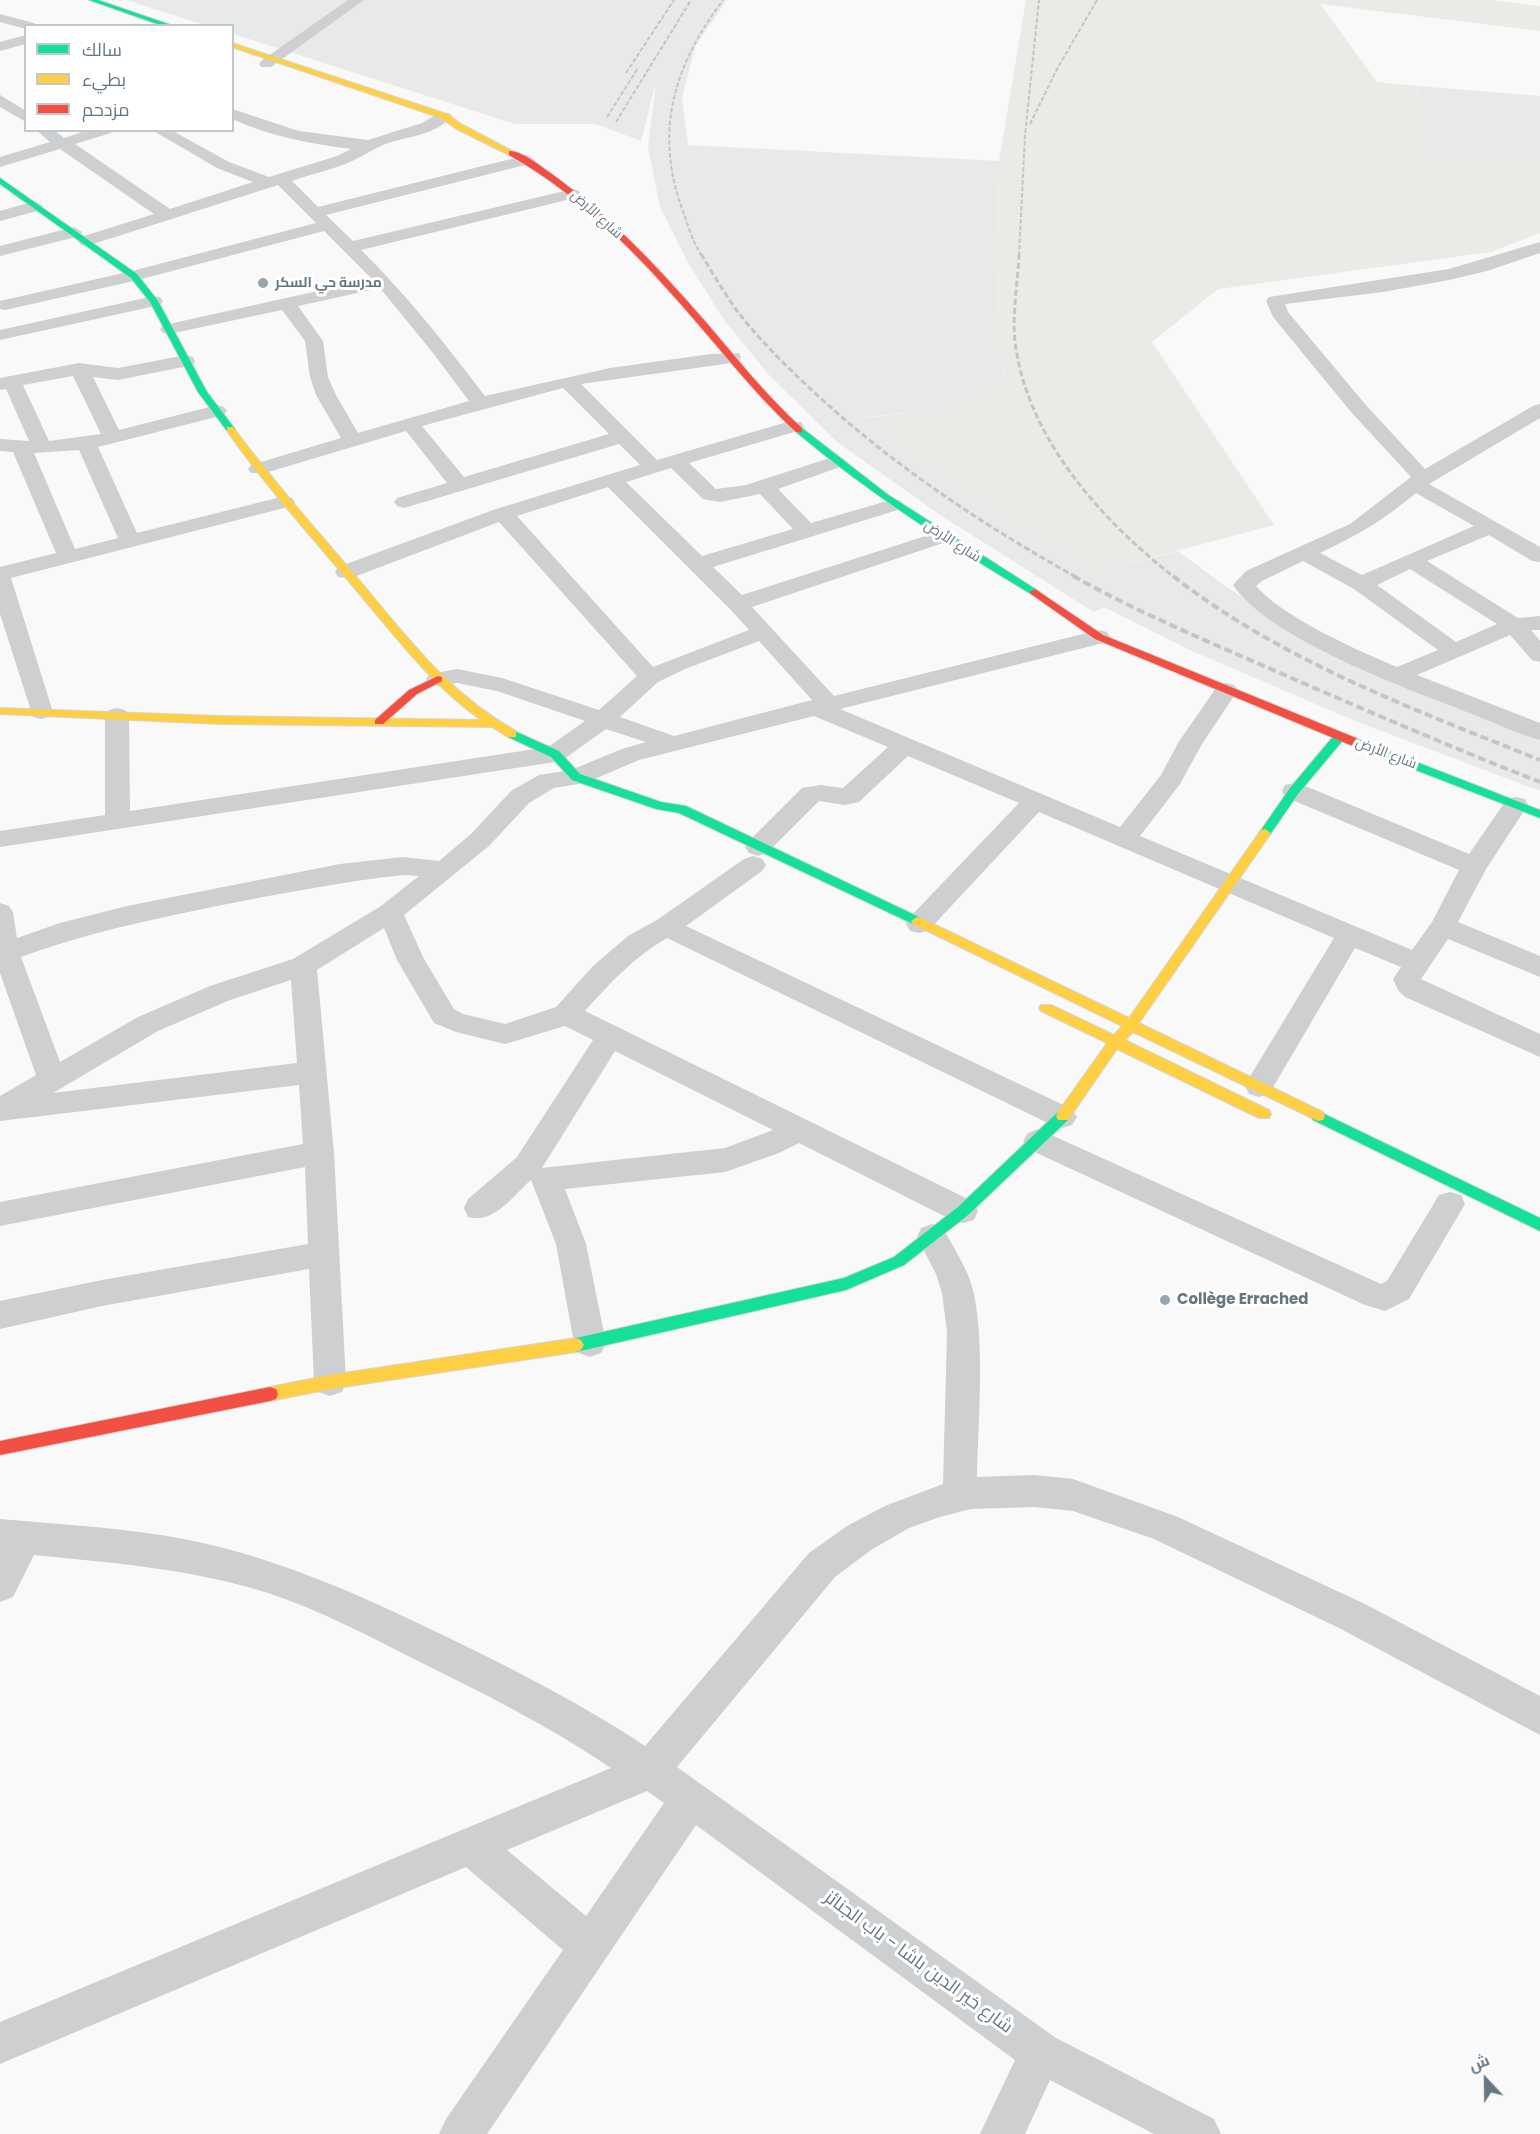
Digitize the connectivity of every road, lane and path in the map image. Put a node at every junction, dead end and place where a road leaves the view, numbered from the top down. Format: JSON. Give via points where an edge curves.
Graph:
{"nodes":[{"id":1,"x":73,"y":0,"type":"edge"},
{"id":2,"x":92,"y":0,"type":"edge"},
{"id":3,"x":346,"y":0,"type":"edge"},
{"id":4,"x":357,"y":0,"type":"edge"},
{"id":5,"x":0,"y":18,"type":"edge"},
{"id":6,"x":146,"y":24,"type":"edge"},
{"id":7,"x":165,"y":24,"type":"edge"},
{"id":8,"x":24,"y":25,"type":"edge"},
{"id":9,"x":24,"y":40,"type":"edge"},
{"id":10,"x":2,"y":45,"type":"edge"},
{"id":11,"x":234,"y":46,"type":"edge"},
{"id":12,"x":234,"y":52,"type":"edge"},
{"id":13,"x":265,"y":59,"type":"junction"},
{"id":14,"x":17,"y":92,"type":"dead end"},
{"id":15,"x":0,"y":99,"type":"edge"},
{"id":16,"x":234,"y":114,"type":"edge"},
{"id":17,"x":429,"y":116,"type":"junction"},
{"id":18,"x":24,"y":117,"type":"edge"},
{"id":19,"x":46,"y":132,"type":"edge"},
{"id":20,"x":100,"y":132,"type":"edge"},
{"id":21,"x":163,"y":132,"type":"edge"},
{"id":22,"x":377,"y":143,"type":"junction"},
{"id":23,"x":62,"y":144,"type":"junction"},
{"id":24,"x":527,"y":160,"type":"junction"},
{"id":25,"x":0,"y":162,"type":"edge"},
{"id":26,"x":275,"y":181,"type":"junction"},
{"id":27,"x":4,"y":187,"type":"edge"},
{"id":28,"x":573,"y":194,"type":"junction"},
{"id":29,"x":35,"y":206,"type":"junction"},
{"id":30,"x":167,"y":215,"type":"junction"},
{"id":31,"x":0,"y":216,"type":"edge"},
{"id":32,"x":322,"y":219,"type":"junction"},
{"id":33,"x":81,"y":237,"type":"junction"},
{"id":34,"x":1540,"y":247,"type":"edge"},
{"id":35,"x":351,"y":248,"type":"junction"},
{"id":36,"x":0,"y":251,"type":"edge"},
{"id":37,"x":134,"y":276,"type":"junction"},
{"id":38,"x":384,"y":282,"type":"junction"},
{"id":39,"x":3,"y":301,"type":"edge"},
{"id":40,"x":154,"y":301,"type":"junction"},
{"id":41,"x":287,"y":304,"type":"junction"},
{"id":42,"x":169,"y":328,"type":"junction"},
{"id":43,"x":21,"y":330,"type":"junction"},
{"id":44,"x":0,"y":335,"type":"edge"},
{"id":45,"x":732,"y":357,"type":"junction"},
{"id":46,"x":186,"y":361,"type":"junction"},
{"id":47,"x":79,"y":369,"type":"junction"},
{"id":48,"x":6,"y":382,"type":"edge"},
{"id":49,"x":568,"y":382,"type":"junction"},
{"id":50,"x":481,"y":404,"type":"junction"},
{"id":51,"x":1540,"y":410,"type":"edge"},
{"id":52,"x":217,"y":411,"type":"junction"},
{"id":53,"x":411,"y":425,"type":"junction"},
{"id":54,"x":794,"y":426,"type":"junction"},
{"id":55,"x":112,"y":436,"type":"junction"},
{"id":56,"x":624,"y":436,"type":"junction"},
{"id":57,"x":86,"y":442,"type":"junction"},
{"id":58,"x":353,"y":442,"type":"junction"},
{"id":59,"x":0,"y":445,"type":"edge"},
{"id":60,"x":32,"y":448,"type":"junction"},
{"id":61,"x":676,"y":462,"type":"junction"},
{"id":62,"x":836,"y":462,"type":"junction"},
{"id":63,"x":525,"y":466,"type":"junction"},
{"id":64,"x":654,"y":468,"type":"junction"},
{"id":65,"x":258,"y":470,"type":"junction"},
{"id":66,"x":613,"y":480,"type":"junction"},
{"id":67,"x":1419,"y":481,"type":"junction"},
{"id":68,"x":460,"y":485,"type":"junction"},
{"id":69,"x":763,"y":485,"type":"junction"},
{"id":70,"x":554,"y":497,"type":"junction"},
{"id":71,"x":285,"y":502,"type":"junction"},
{"id":72,"x":404,"y":502,"type":"dead end"},
{"id":73,"x":894,"y":505,"type":"junction"},
{"id":74,"x":503,"y":513,"type":"junction"},
{"id":75,"x":1489,"y":527,"type":"junction"},
{"id":76,"x":808,"y":532,"type":"junction"},
{"id":77,"x":942,"y":537,"type":"junction"},
{"id":78,"x":130,"y":542,"type":"junction"},
{"id":79,"x":1305,"y":554,"type":"junction"},
{"id":80,"x":1540,"y":556,"type":"edge"},
{"id":81,"x":69,"y":557,"type":"junction"},
{"id":82,"x":1411,"y":560,"type":"junction"},
{"id":83,"x":699,"y":564,"type":"junction"},
{"id":84,"x":346,"y":572,"type":"junction"},
{"id":85,"x":0,"y":576,"type":"edge"},
{"id":86,"x":1362,"y":584,"type":"junction"},
{"id":87,"x":738,"y":604,"type":"junction"},
{"id":88,"x":6,"y":619,"type":"edge"},
{"id":89,"x":1540,"y":623,"type":"edge"},
{"id":90,"x":1514,"y":625,"type":"junction"},
{"id":91,"x":763,"y":632,"type":"junction"},
{"id":92,"x":1099,"y":637,"type":"junction"},
{"id":93,"x":1453,"y":650,"type":"junction"},
{"id":94,"x":1540,"y":655,"type":"edge"},
{"id":95,"x":1398,"y":675,"type":"junction"},
{"id":96,"x":650,"y":677,"type":"junction"},
{"id":97,"x":438,"y":679,"type":"junction"},
{"id":98,"x":1226,"y":690,"type":"junction"},
{"id":99,"x":820,"y":705,"type":"junction"},
{"id":100,"x":0,"y":711,"type":"edge"},
{"id":101,"x":41,"y":712,"type":"junction"},
{"id":102,"x":117,"y":716,"type":"junction"},
{"id":103,"x":602,"y":720,"type":"junction"},
{"id":104,"x":379,"y":722,"type":"junction"},
{"id":105,"x":492,"y":724,"type":"junction"},
{"id":106,"x":1540,"y":732,"type":"edge"},
{"id":107,"x":1340,"y":736,"type":"junction"},
{"id":108,"x":675,"y":744,"type":"junction"},
{"id":109,"x":904,"y":746,"type":"junction"},
{"id":110,"x":555,"y":754,"type":"junction"},
{"id":111,"x":576,"y":777,"type":"junction"},
{"id":112,"x":1294,"y":791,"type":"junction"},
{"id":113,"x":1035,"y":801,"type":"junction"},
{"id":114,"x":660,"y":806,"type":"junction"},
{"id":115,"x":1528,"y":809,"type":"edge"},
{"id":116,"x":118,"y":820,"type":"junction"},
{"id":117,"x":696,"y":832,"type":"dead end"},
{"id":118,"x":0,"y":839,"type":"edge"},
{"id":119,"x":1125,"y":839,"type":"junction"},
{"id":120,"x":754,"y":860,"type":"junction"},
{"id":121,"x":1474,"y":866,"type":"junction"},
{"id":122,"x":444,"y":870,"type":"junction"},
{"id":123,"x":1231,"y":883,"type":"junction"},
{"id":124,"x":0,"y":912,"type":"edge"},
{"id":125,"x":390,"y":912,"type":"junction"},
{"id":126,"x":919,"y":924,"type":"junction"},
{"id":127,"x":1443,"y":926,"type":"junction"},
{"id":128,"x":666,"y":927,"type":"junction"},
{"id":129,"x":1350,"y":934,"type":"junction"},
{"id":130,"x":3,"y":953,"type":"edge"},
{"id":131,"x":1417,"y":963,"type":"junction"},
{"id":132,"x":303,"y":966,"type":"junction"},
{"id":133,"x":1540,"y":967,"type":"edge"},
{"id":134,"x":1031,"y":1000,"type":"dead end"},
{"id":135,"x":566,"y":1014,"type":"junction"},
{"id":136,"x":1132,"y":1024,"type":"junction"},
{"id":137,"x":610,"y":1036,"type":"junction"},
{"id":138,"x":1114,"y":1043,"type":"junction"},
{"id":139,"x":1540,"y":1046,"type":"edge"},
{"id":140,"x":314,"y":1072,"type":"junction"},
{"id":141,"x":52,"y":1079,"type":"junction"},
{"id":142,"x":1258,"y":1086,"type":"junction"},
{"id":143,"x":0,"y":1110,"type":"edge"},
{"id":144,"x":1062,"y":1117,"type":"junction"},
{"id":145,"x":1274,"y":1118,"type":"dead end"},
{"id":146,"x":800,"y":1129,"type":"junction"},
{"id":147,"x":1038,"y":1141,"type":"junction"},
{"id":148,"x":319,"y":1153,"type":"junction"},
{"id":149,"x":537,"y":1172,"type":"junction"},
{"id":150,"x":1450,"y":1204,"type":"dead end"},
{"id":151,"x":479,"y":1208,"type":"dead end"},
{"id":152,"x":963,"y":1210,"type":"junction"},
{"id":153,"x":0,"y":1214,"type":"edge"},
{"id":154,"x":1540,"y":1225,"type":"edge"},
{"id":155,"x":932,"y":1237,"type":"junction"},
{"id":156,"x":324,"y":1254,"type":"junction"},
{"id":157,"x":0,"y":1315,"type":"edge"},
{"id":158,"x":590,"y":1343,"type":"junction"},
{"id":159,"x":330,"y":1382,"type":"junction"},
{"id":160,"x":0,"y":1448,"type":"edge"},
{"id":161,"x":960,"y":1496,"type":"junction"},
{"id":162,"x":12,"y":1536,"type":"edge"},
{"id":163,"x":0,"y":1585,"type":"edge"},
{"id":164,"x":1540,"y":1716,"type":"edge"},
{"id":165,"x":649,"y":1771,"type":"junction"},
{"id":166,"x":691,"y":1798,"type":"junction"},
{"id":167,"x":471,"y":1846,"type":"junction"},
{"id":168,"x":590,"y":1946,"type":"junction"},
{"id":169,"x":0,"y":2043,"type":"edge"},
{"id":170,"x":1041,"y":2053,"type":"junction"},
{"id":171,"x":461,"y":2134,"type":"edge"},
{"id":172,"x":1002,"y":2134,"type":"edge"},
{"id":173,"x":1199,"y":2134,"type":"edge"}],
"edges":[{"from":1,"to":6,"type":"street"},
{"from":2,"to":7,"type":"street"},
{"from":3,"to":13,"type":"street"},
{"from":4,"to":13,"type":"street"},
{"from":5,"to":8,"type":"street"},
{"from":9,"to":10,"type":"street"},
{"from":11,"to":13,"type":"street","name":"شارع الأرض"},
{"from":12,"to":13,"type":"street","name":"شارع الأرض"},
{"from":13,"to":17,"type":"street","name":"شارع الأرض"},
{"from":14,"to":15,"type":"street"},
{"from":15,"to":18,"type":"street"},
{"from":16,"to":22,"type":"street","via":[[270,129],[321,141]]},
{"from":17,"to":22,"type":"street","via":[[401,136]]},
{"from":17,"to":24,"type":"street","name":"شارع الأرض"},
{"from":19,"to":23,"type":"street"},
{"from":20,"to":23,"type":"street"},
{"from":21,"to":26,"type":"street","via":[[215,161]]},
{"from":22,"to":26,"type":"street","via":[[343,159]]},
{"from":23,"to":25,"type":"street"},
{"from":23,"to":30,"type":"street"},
{"from":24,"to":28,"type":"street","name":"شارع الأرض"},
{"from":24,"to":32,"type":"street"},
{"from":26,"to":30,"type":"street"},
{"from":26,"to":32,"type":"street"},
{"from":27,"to":29,"type":"street"},
{"from":28,"to":35,"type":"street"},
{"from":28,"to":45,"type":"street","name":"شارع الأرض","via":[[680,297]]},
{"from":29,"to":31,"type":"street"},
{"from":29,"to":33,"type":"street"},
{"from":30,"to":33,"type":"street"},
{"from":32,"to":35,"type":"street"},
{"from":32,"to":37,"type":"street"},
{"from":33,"to":36,"type":"street"},
{"from":33,"to":37,"type":"street"},
{"from":34,"to":67,"type":"street","via":[[1462,271],[1275,302],[1279,313]]},
{"from":35,"to":38,"type":"street"},
{"from":37,"to":39,"type":"street"},
{"from":37,"to":40,"type":"street"},
{"from":38,"to":41,"type":"street"},
{"from":38,"to":50,"type":"street"},
{"from":39,"to":43,"type":"street"},
{"from":40,"to":42,"type":"street"},
{"from":40,"to":43,"type":"street"},
{"from":41,"to":42,"type":"street"},
{"from":41,"to":58,"type":"street","via":[[314,341],[319,377]]},
{"from":42,"to":46,"type":"street"},
{"from":43,"to":44,"type":"street"},
{"from":45,"to":49,"type":"street"},
{"from":45,"to":54,"type":"street","name":"شارع الأرض"},
{"from":46,"to":47,"type":"street","via":[[118,374]]},
{"from":46,"to":52,"type":"street"},
{"from":47,"to":48,"type":"street"},
{"from":47,"to":55,"type":"street"},
{"from":48,"to":60,"type":"street"},
{"from":49,"to":50,"type":"street"},
{"from":49,"to":56,"type":"street"},
{"from":50,"to":53,"type":"street"},
{"from":51,"to":67,"type":"street"},
{"from":52,"to":55,"type":"street"},
{"from":52,"to":65,"type":"street"},
{"from":53,"to":58,"type":"street"},
{"from":53,"to":68,"type":"street"},
{"from":54,"to":61,"type":"street"},
{"from":54,"to":62,"type":"street","name":"شارع الأرض"},
{"from":55,"to":57,"type":"street"},
{"from":56,"to":63,"type":"street"},
{"from":56,"to":64,"type":"street"},
{"from":57,"to":60,"type":"street"},
{"from":57,"to":78,"type":"street"},
{"from":58,"to":65,"type":"street"},
{"from":59,"to":60,"type":"street"},
{"from":60,"to":81,"type":"street"},
{"from":61,"to":64,"type":"street"},
{"from":61,"to":69,"type":"street","via":[[716,497]]},
{"from":62,"to":69,"type":"street"},
{"from":62,"to":73,"type":"street","name":"شارع الأرض"},
{"from":63,"to":68,"type":"street"},
{"from":63,"to":70,"type":"street"},
{"from":64,"to":66,"type":"street"},
{"from":65,"to":71,"type":"street"},
{"from":66,"to":70,"type":"street"},
{"from":66,"to":83,"type":"street"},
{"from":67,"to":75,"type":"street"},
{"from":67,"to":79,"type":"street","via":[[1377,515]]},
{"from":68,"to":72,"type":"street"},
{"from":69,"to":76,"type":"street"},
{"from":70,"to":74,"type":"street"},
{"from":71,"to":78,"type":"street"},
{"from":71,"to":84,"type":"street"},
{"from":73,"to":76,"type":"street"},
{"from":73,"to":77,"type":"street","name":"شارع الأرض"},
{"from":74,"to":84,"type":"street"},
{"from":74,"to":96,"type":"street"},
{"from":75,"to":80,"type":"street"},
{"from":75,"to":82,"type":"street"},
{"from":76,"to":83,"type":"street"},
{"from":77,"to":87,"type":"street"},
{"from":77,"to":92,"type":"street","name":"شارع الأرض","via":[[1056,604]]},
{"from":78,"to":81,"type":"street"},
{"from":79,"to":86,"type":"street"},
{"from":79,"to":95,"type":"street","via":[[1254,576],[1244,585],[1294,625]]},
{"from":81,"to":85,"type":"street"},
{"from":82,"to":86,"type":"street"},
{"from":82,"to":90,"type":"street"},
{"from":83,"to":87,"type":"street"},
{"from":84,"to":97,"type":"street"},
{"from":85,"to":88,"type":"street"},
{"from":86,"to":93,"type":"street"},
{"from":87,"to":91,"type":"street"},
{"from":88,"to":101,"type":"street"},
{"from":89,"to":90,"type":"street"},
{"from":90,"to":93,"type":"street"},
{"from":90,"to":94,"type":"street"},
{"from":91,"to":96,"type":"street"},
{"from":91,"to":99,"type":"street"},
{"from":92,"to":98,"type":"street","name":"شارع الأرض"},
{"from":92,"to":99,"type":"street"},
{"from":93,"to":95,"type":"street"},
{"from":95,"to":106,"type":"street"},
{"from":96,"to":103,"type":"street"},
{"from":97,"to":103,"type":"street","via":[[457,676],[502,685]]},
{"from":97,"to":104,"type":"street","via":[[421,685]]},
{"from":97,"to":105,"type":"street"},
{"from":98,"to":107,"type":"street","name":"شارع الأرض"},
{"from":98,"to":119,"type":"street","via":[[1171,778]]},
{"from":99,"to":108,"type":"street"},
{"from":99,"to":109,"type":"street"},
{"from":100,"to":101,"type":"street"},
{"from":101,"to":102,"type":"street"},
{"from":102,"to":104,"type":"street"},
{"from":102,"to":116,"type":"street"},
{"from":103,"to":108,"type":"street"},
{"from":103,"to":110,"type":"street"},
{"from":104,"to":105,"type":"street"},
{"from":105,"to":110,"type":"street"},
{"from":107,"to":112,"type":"street"},
{"from":107,"to":115,"type":"street","name":"شارع الأرض"},
{"from":108,"to":111,"type":"street","via":[[630,754]]},
{"from":109,"to":113,"type":"street"},
{"from":109,"to":120,"type":"street","via":[[850,796],[811,794]]},
{"from":110,"to":111,"type":"street"},
{"from":110,"to":116,"type":"street"},
{"from":111,"to":114,"type":"street"},
{"from":111,"to":122,"type":"street","via":[[548,782],[520,797],[480,840]]},
{"from":112,"to":121,"type":"street"},
{"from":112,"to":123,"type":"street"},
{"from":113,"to":119,"type":"street"},
{"from":113,"to":126,"type":"street"},
{"from":114,"to":117,"type":"street"},
{"from":114,"to":120,"type":"street","via":[[682,809]]},
{"from":115,"to":121,"type":"street"},
{"from":116,"to":118,"type":"street"},
{"from":119,"to":123,"type":"street"},
{"from":120,"to":126,"type":"street"},
{"from":120,"to":128,"type":"street"},
{"from":121,"to":127,"type":"street"},
{"from":122,"to":125,"type":"street"},
{"from":122,"to":130,"type":"street","via":[[386,866],[330,875],[127,915],[60,932]]},
{"from":123,"to":129,"type":"street"},
{"from":123,"to":136,"type":"street"},
{"from":124,"to":130,"type":"street"},
{"from":125,"to":132,"type":"street"},
{"from":125,"to":135,"type":"street","via":[[411,960],[444,1016],[505,1034]]},
{"from":126,"to":136,"type":"street"},
{"from":127,"to":131,"type":"street"},
{"from":127,"to":133,"type":"street"},
{"from":128,"to":135,"type":"street","via":[[619,958]]},
{"from":128,"to":144,"type":"street"},
{"from":129,"to":131,"type":"street"},
{"from":129,"to":142,"type":"street"},
{"from":130,"to":141,"type":"street"},
{"from":131,"to":139,"type":"street","via":[[1407,979],[1415,990]]},
{"from":132,"to":140,"type":"street"},
{"from":132,"to":141,"type":"street","via":[[179,1010]]},
{"from":134,"to":138,"type":"street"},
{"from":135,"to":137,"type":"street"},
{"from":136,"to":138,"type":"street"},
{"from":136,"to":142,"type":"street"},
{"from":137,"to":146,"type":"street"},
{"from":137,"to":149,"type":"street"},
{"from":138,"to":144,"type":"street"},
{"from":138,"to":145,"type":"street"},
{"from":140,"to":143,"type":"street"},
{"from":140,"to":148,"type":"street"},
{"from":141,"to":143,"type":"street"},
{"from":142,"to":154,"type":"street"},
{"from":144,"to":147,"type":"street"},
{"from":146,"to":149,"type":"street","via":[[725,1160]]},
{"from":146,"to":152,"type":"street"},
{"from":147,"to":150,"type":"street","via":[[1385,1298],[1398,1290]]},
{"from":147,"to":152,"type":"street"},
{"from":148,"to":153,"type":"street"},
{"from":148,"to":156,"type":"street"},
{"from":149,"to":151,"type":"street"},
{"from":149,"to":158,"type":"street","via":[[571,1244]]},
{"from":152,"to":155,"type":"street"},
{"from":155,"to":158,"type":"street","via":[[899,1261],[846,1284]]},
{"from":155,"to":161,"type":"street","via":[[958,1293],[963,1332]]},
{"from":156,"to":157,"type":"street"},
{"from":156,"to":159,"type":"street"},
{"from":158,"to":159,"type":"street"},
{"from":159,"to":160,"type":"street"},
{"from":161,"to":164,"type":"street","via":[[1035,1491],[1073,1495],[1130,1514],[1352,1616]]},
{"from":161,"to":165,"type":"street","via":[[897,1517],[822,1565]]},
{"from":162,"to":163,"type":"street"},
{"from":162,"to":165,"type":"street","name":"شارع خير الدين باشا - باب الجنائز","via":[[167,1552],[276,1579],[382,1624],[510,1687],[580,1725]]},
{"from":165,"to":166,"type":"street","name":"شارع خير الدين باشا - باب الجنائز"},
{"from":165,"to":167,"type":"street"},
{"from":166,"to":168,"type":"street"},
{"from":166,"to":170,"type":"street","name":"شارع خير الدين باشا - باب الجنائز"},
{"from":167,"to":168,"type":"street"},
{"from":167,"to":169,"type":"street"},
{"from":168,"to":171,"type":"street"},
{"from":170,"to":172,"type":"street"},
{"from":170,"to":173,"type":"street","name":"شارع خير الدين باشا - باب الجنائز"}]}
